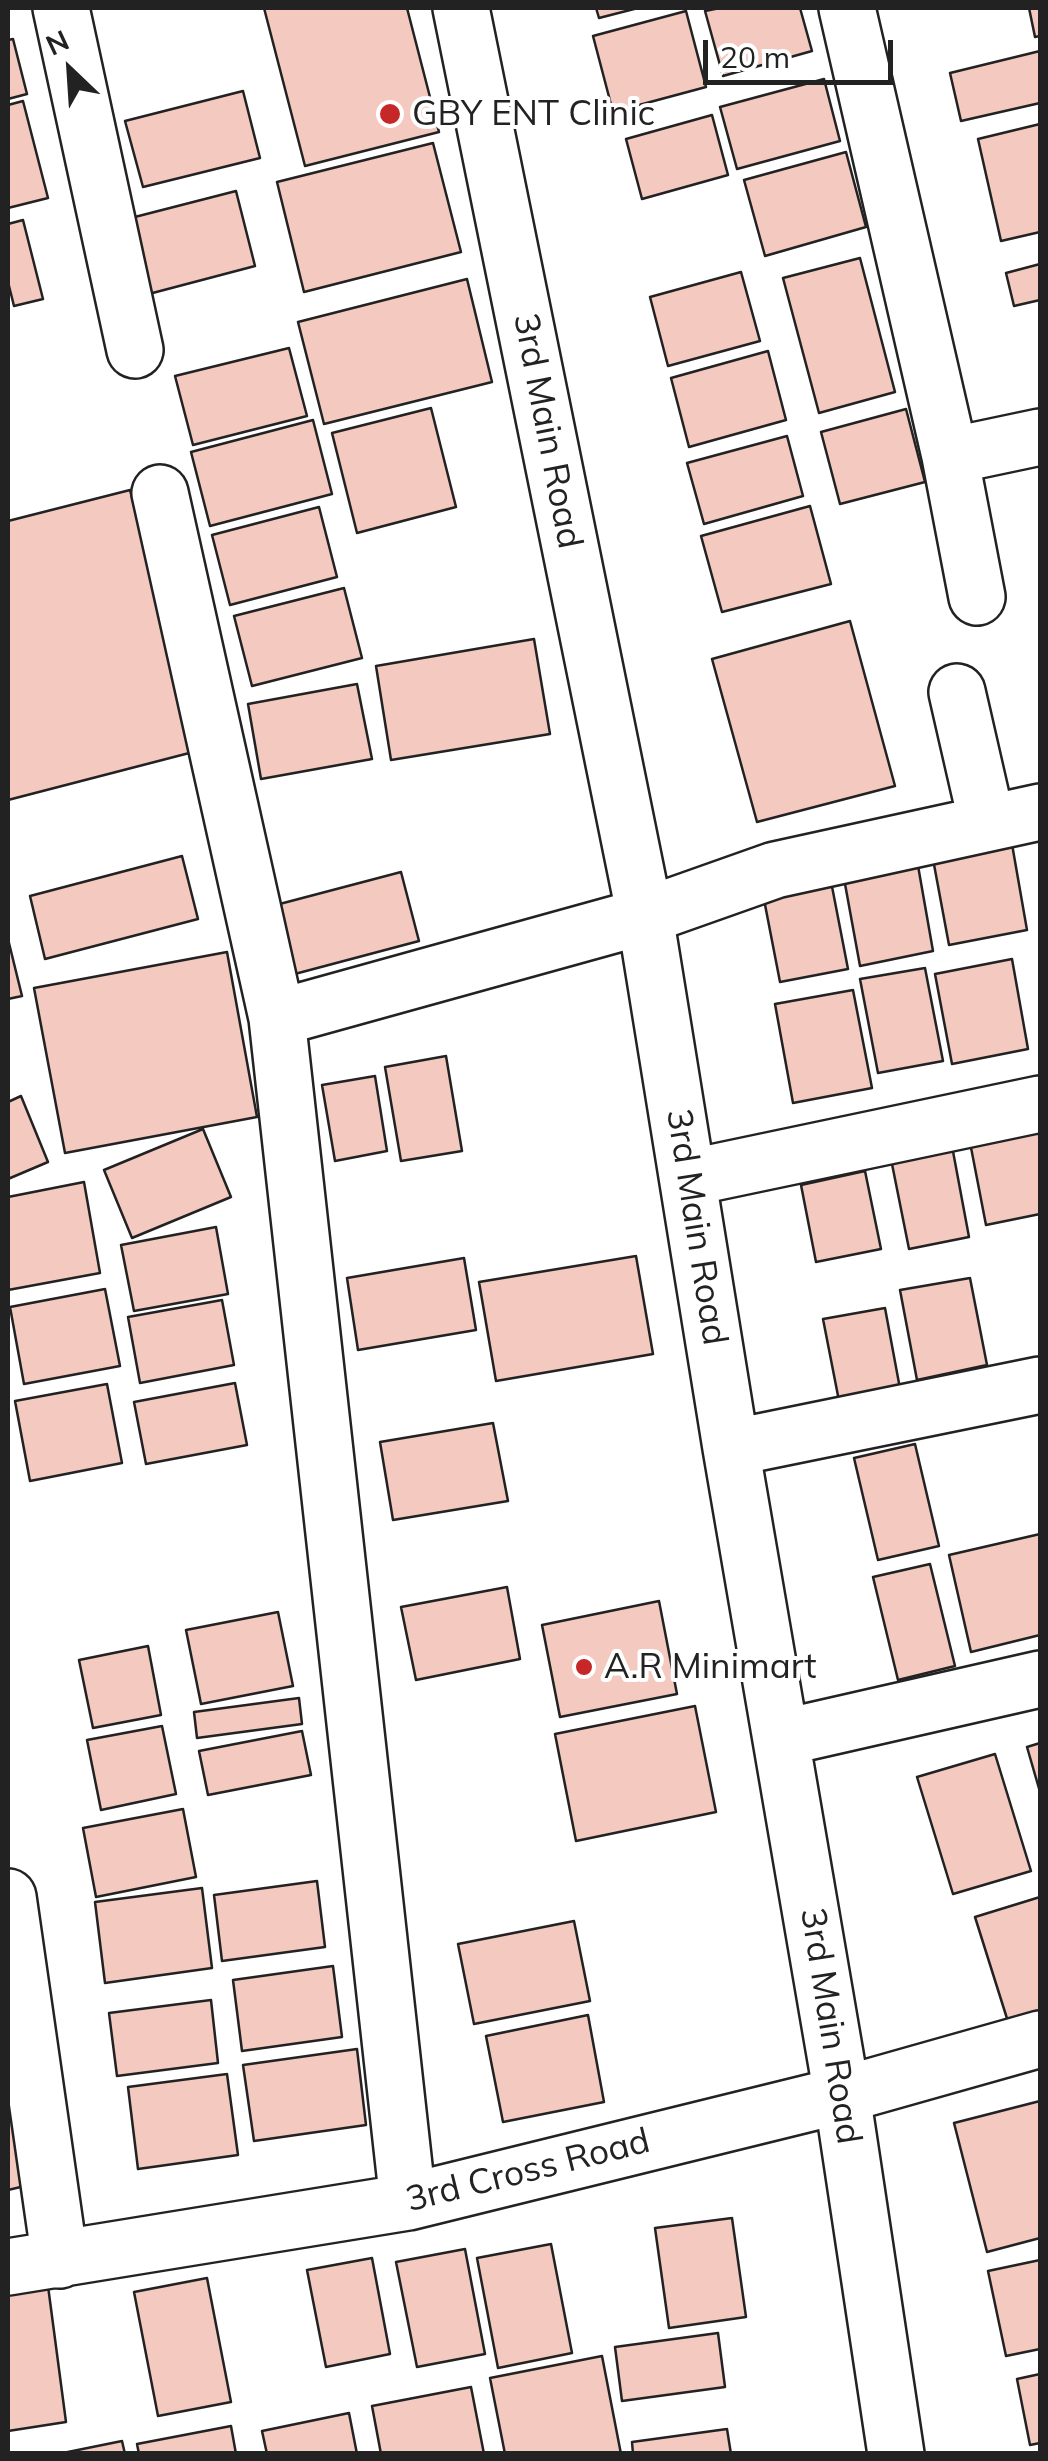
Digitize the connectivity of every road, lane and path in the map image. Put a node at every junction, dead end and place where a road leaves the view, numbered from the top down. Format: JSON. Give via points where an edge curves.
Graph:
{"nodes":[{"id":1,"x":60,"y":8,"type":"edge"},
{"id":2,"x":461,"y":8,"type":"edge"},
{"id":3,"x":847,"y":8,"type":"edge"},
{"id":4,"x":135,"y":350,"type":"dead end"},
{"id":5,"x":1040,"y":437,"type":"edge"},
{"id":6,"x":950,"y":456,"type":"junction"},
{"id":7,"x":160,"y":493,"type":"dead end"},
{"id":8,"x":978,"y":597,"type":"dead end"},
{"id":9,"x":957,"y":692,"type":"dead end"},
{"id":10,"x":1040,"y":812,"type":"edge"},
{"id":11,"x":987,"y":824,"type":"junction"},
{"id":12,"x":645,"y":916,"type":"junction"},
{"id":13,"x":277,"y":1018,"type":"junction"},
{"id":14,"x":1040,"y":1104,"type":"edge"},
{"id":15,"x":688,"y":1178,"type":"junction"},
{"id":16,"x":1040,"y":1385,"type":"edge"},
{"id":17,"x":732,"y":1448,"type":"junction"},
{"id":18,"x":1040,"y":1679,"type":"edge"},
{"id":19,"x":781,"y":1738,"type":"junction"},
{"id":20,"x":8,"y":1898,"type":"edge"},
{"id":21,"x":1040,"y":2039,"type":"edge"},
{"id":22,"x":842,"y":2095,"type":"junction"},
{"id":23,"x":408,"y":2202,"type":"junction"},
{"id":24,"x":60,"y":2260,"type":"junction"},
{"id":25,"x":8,"y":2267,"type":"edge"},
{"id":26,"x":896,"y":2454,"type":"edge"}],
"edges":[{"from":1,"to":4,"type":"street"},
{"from":2,"to":12,"type":"street","name":"3rd Main Road"},
{"from":3,"to":6,"type":"street"},
{"from":5,"to":6,"type":"street"},
{"from":6,"to":8,"type":"street"},
{"from":7,"to":13,"type":"street"},
{"from":9,"to":11,"type":"street"},
{"from":10,"to":11,"type":"street"},
{"from":11,"to":12,"type":"street","via":[[776,870]]},
{"from":12,"to":13,"type":"street"},
{"from":12,"to":15,"type":"street","name":"3rd Main Road"},
{"from":13,"to":23,"type":"street"},
{"from":14,"to":15,"type":"street"},
{"from":15,"to":17,"type":"street","name":"3rd Main Road"},
{"from":16,"to":17,"type":"street"},
{"from":17,"to":19,"type":"street","name":"3rd Main Road"},
{"from":18,"to":19,"type":"street"},
{"from":19,"to":22,"type":"street","name":"3rd Main Road"},
{"from":20,"to":24,"type":"street"},
{"from":21,"to":22,"type":"street","name":"3rd Cross Road"},
{"from":22,"to":23,"type":"street","name":"3rd Cross Road"},
{"from":22,"to":26,"type":"street","name":"3rd Main Road"},
{"from":23,"to":24,"type":"street","name":"3rd Cross Road"},
{"from":24,"to":25,"type":"street","name":"3rd Cross Road"}]}
